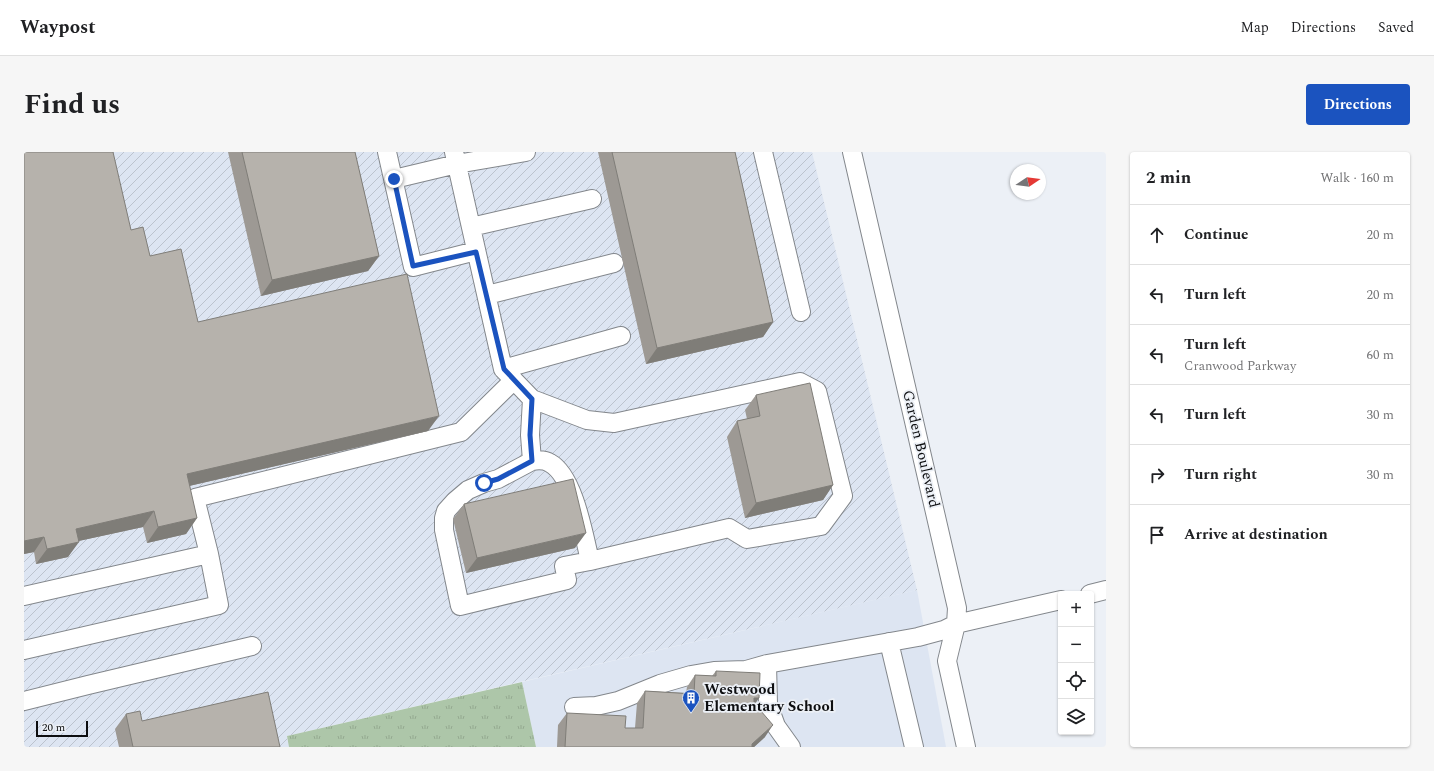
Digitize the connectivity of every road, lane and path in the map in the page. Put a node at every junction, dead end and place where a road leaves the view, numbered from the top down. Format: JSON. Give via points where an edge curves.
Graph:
{"nodes":[{"id":1,"x":388,"y":152,"type":"edge"},
{"id":2,"x":763,"y":152,"type":"edge"},
{"id":3,"x":852,"y":152,"type":"edge"},
{"id":4,"x":518,"y":153,"type":"edge"},
{"id":5,"x":455,"y":158,"type":"edge"},
{"id":6,"x":394,"y":179,"type":"junction"},
{"id":7,"x":592,"y":199,"type":"dead end"},
{"id":8,"x":471,"y":227,"type":"junction"},
{"id":9,"x":476,"y":252,"type":"junction"},
{"id":10,"x":614,"y":263,"type":"dead end"},
{"id":11,"x":486,"y":296,"type":"junction"},
{"id":12,"x":801,"y":312,"type":"dead end"},
{"id":13,"x":621,"y":336,"type":"dead end"},
{"id":14,"x":509,"y":374,"type":"junction"},
{"id":15,"x":532,"y":399,"type":"junction"},
{"id":16,"x":532,"y":461,"type":"junction"},
{"id":17,"x":209,"y":554,"type":"junction"},
{"id":18,"x":590,"y":561,"type":"junction"},
{"id":19,"x":1106,"y":590,"type":"edge"},
{"id":20,"x":1094,"y":593,"type":"edge"},
{"id":21,"x":24,"y":596,"type":"edge"},
{"id":22,"x":1058,"y":601,"type":"edge"},
{"id":23,"x":956,"y":624,"type":"junction"},
{"id":24,"x":889,"y":642,"type":"junction"},
{"id":25,"x":252,"y":646,"type":"dead end"},
{"id":26,"x":24,"y":650,"type":"edge"},
{"id":27,"x":767,"y":664,"type":"junction"},
{"id":28,"x":24,"y":701,"type":"edge"},
{"id":29,"x":574,"y":707,"type":"dead end"},
{"id":30,"x":791,"y":747,"type":"edge"},
{"id":31,"x":914,"y":747,"type":"edge"},
{"id":32,"x":966,"y":747,"type":"edge"}],
"edges":[{"from":1,"to":6,"type":"street"},
{"from":2,"to":12,"type":"street"},
{"from":3,"to":23,"type":"street","name":"Garden Boulevard","via":[[957,608]]},
{"from":4,"to":5,"type":"street"},
{"from":5,"to":6,"type":"street"},
{"from":5,"to":8,"type":"street"},
{"from":6,"to":9,"type":"street","via":[[413,266]]},
{"from":7,"to":8,"type":"street"},
{"from":8,"to":9,"type":"street"},
{"from":9,"to":11,"type":"street"},
{"from":10,"to":11,"type":"street"},
{"from":11,"to":14,"type":"street"},
{"from":13,"to":14,"type":"street"},
{"from":14,"to":15,"type":"street"},
{"from":14,"to":17,"type":"street","via":[[461,432],[195,498]]},
{"from":15,"to":16,"type":"street"},
{"from":15,"to":18,"type":"street","via":[[588,420],[614,423],[800,382],[817,391],[843,496],[821,526],[747,539],[729,528]]},
{"from":16,"to":18,"type":"street","via":[[551,463],[564,476],[581,523]]},
{"from":16,"to":18,"type":"street","via":[[498,479],[468,490],[446,511],[444,530],[460,606],[567,580],[564,566]]},
{"from":17,"to":21,"type":"street"},
{"from":17,"to":26,"type":"street","via":[[219,605]]},
{"from":19,"to":20,"type":"street"},
{"from":22,"to":23,"type":"street"},
{"from":23,"to":24,"type":"street","via":[[918,637]]},
{"from":23,"to":32,"type":"street","name":"Garden Boulevard","via":[[947,662]]},
{"from":24,"to":27,"type":"street"},
{"from":24,"to":31,"type":"street"},
{"from":25,"to":28,"type":"street"},
{"from":27,"to":29,"type":"street","via":[[746,670],[691,675],[618,701]]},
{"from":27,"to":30,"type":"street","via":[[768,704],[776,726]]}]}
